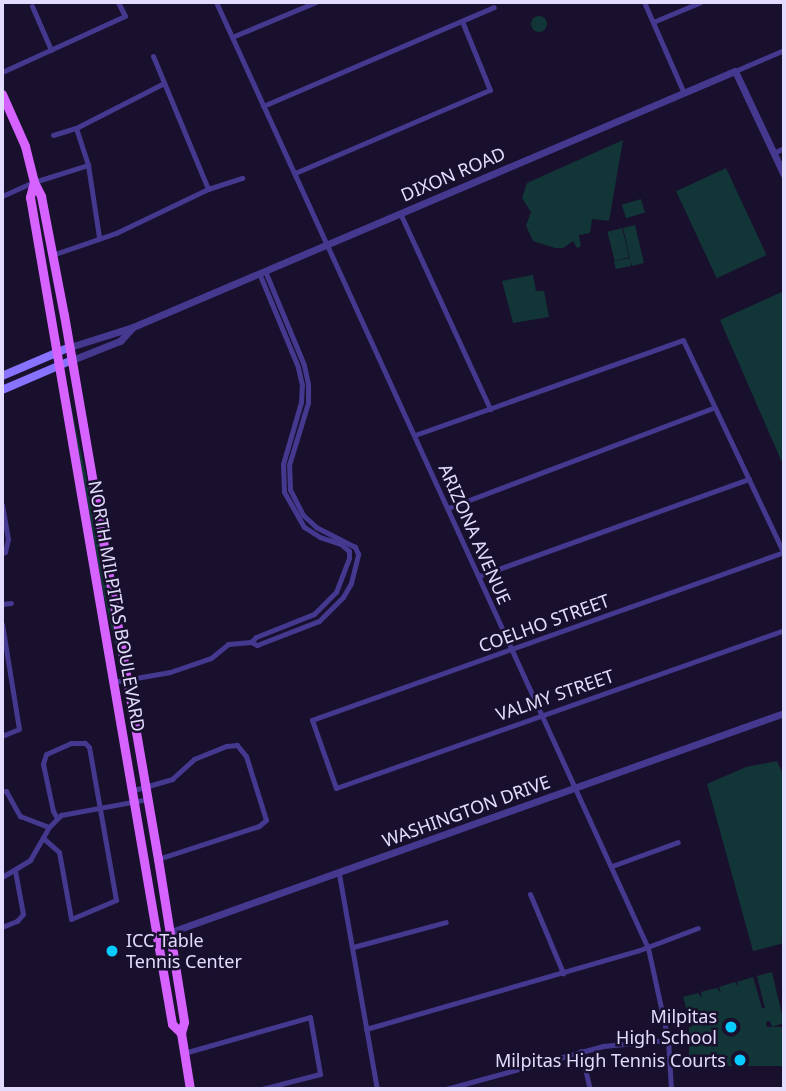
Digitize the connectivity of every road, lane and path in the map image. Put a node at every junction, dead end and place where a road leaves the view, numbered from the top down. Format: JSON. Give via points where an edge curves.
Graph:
{"nodes":[{"id":1,"x":118,"y":2,"type":"edge"},
{"id":2,"x":216,"y":2,"type":"edge"},
{"id":3,"x":316,"y":2,"type":"edge"},
{"id":4,"x":644,"y":2,"type":"edge"},
{"id":5,"x":701,"y":2,"type":"edge"},
{"id":6,"x":32,"y":6,"type":"dead end"},
{"id":7,"x":494,"y":8,"type":"dead end"},
{"id":8,"x":462,"y":21,"type":"junction"},
{"id":9,"x":653,"y":22,"type":"junction"},
{"id":10,"x":232,"y":37,"type":"junction"},
{"id":11,"x":51,"y":50,"type":"junction"},
{"id":12,"x":784,"y":50,"type":"edge"},
{"id":13,"x":153,"y":56,"type":"dead end"},
{"id":14,"x":735,"y":71,"type":"junction"},
{"id":15,"x":2,"y":72,"type":"edge"},
{"id":16,"x":164,"y":83,"type":"junction"},
{"id":17,"x":684,"y":93,"type":"junction"},
{"id":18,"x":2,"y":94,"type":"edge"},
{"id":19,"x":263,"y":106,"type":"junction"},
{"id":20,"x":76,"y":128,"type":"junction"},
{"id":21,"x":53,"y":135,"type":"dead end"},
{"id":22,"x":784,"y":148,"type":"edge"},
{"id":23,"x":773,"y":153,"type":"junction"},
{"id":24,"x":88,"y":166,"type":"junction"},
{"id":25,"x":295,"y":173,"type":"junction"},
{"id":26,"x":784,"y":176,"type":"edge"},
{"id":27,"x":243,"y":178,"type":"dead end"},
{"id":28,"x":34,"y":182,"type":"junction"},
{"id":29,"x":208,"y":189,"type":"junction"},
{"id":30,"x":2,"y":196,"type":"edge"},
{"id":31,"x":400,"y":213,"type":"junction"},
{"id":32,"x":99,"y":237,"type":"junction"},
{"id":33,"x":326,"y":245,"type":"junction"},
{"id":34,"x":51,"y":255,"type":"junction"},
{"id":35,"x":262,"y":272,"type":"junction"},
{"id":36,"x":133,"y":327,"type":"junction"},
{"id":37,"x":70,"y":347,"type":"junction"},
{"id":38,"x":58,"y":352,"type":"junction"},
{"id":39,"x":72,"y":360,"type":"junction"},
{"id":40,"x":59,"y":365,"type":"junction"},
{"id":41,"x":2,"y":376,"type":"edge"},
{"id":42,"x":2,"y":390,"type":"edge"},
{"id":43,"x":713,"y":408,"type":"junction"},
{"id":44,"x":490,"y":409,"type":"junction"},
{"id":45,"x":415,"y":435,"type":"junction"},
{"id":46,"x":749,"y":479,"type":"junction"},
{"id":47,"x":2,"y":505,"type":"edge"},
{"id":48,"x":448,"y":508,"type":"junction"},
{"id":49,"x":2,"y":553,"type":"edge"},
{"id":50,"x":784,"y":553,"type":"edge"},
{"id":51,"x":479,"y":576,"type":"junction"},
{"id":52,"x":11,"y":603,"type":"dead end"},
{"id":53,"x":2,"y":604,"type":"edge"},
{"id":54,"x":2,"y":624,"type":"edge"},
{"id":55,"x":784,"y":630,"type":"edge"},
{"id":56,"x":512,"y":650,"type":"junction"},
{"id":57,"x":126,"y":680,"type":"junction"},
{"id":58,"x":113,"y":682,"type":"junction"},
{"id":59,"x":784,"y":713,"type":"edge"},
{"id":60,"x":540,"y":714,"type":"junction"},
{"id":61,"x":2,"y":736,"type":"edge"},
{"id":62,"x":146,"y":787,"type":"junction"},
{"id":63,"x":337,"y":788,"type":"joint"},
{"id":64,"x":574,"y":788,"type":"junction"},
{"id":65,"x":134,"y":790,"type":"junction"},
{"id":66,"x":2,"y":791,"type":"edge"},
{"id":67,"x":148,"y":799,"type":"junction"},
{"id":68,"x":135,"y":801,"type":"junction"},
{"id":69,"x":100,"y":806,"type":"junction"},
{"id":70,"x":57,"y":818,"type":"junction"},
{"id":71,"x":49,"y":827,"type":"junction"},
{"id":72,"x":43,"y":838,"type":"junction"},
{"id":73,"x":678,"y":842,"type":"dead end"},
{"id":74,"x":158,"y":859,"type":"junction"},
{"id":75,"x":612,"y":866,"type":"junction"},
{"id":76,"x":15,"y":871,"type":"junction"},
{"id":77,"x":339,"y":874,"type":"junction"},
{"id":78,"x":2,"y":877,"type":"edge"},
{"id":79,"x":530,"y":894,"type":"dead end"},
{"id":80,"x":446,"y":922,"type":"dead end"},
{"id":81,"x":2,"y":927,"type":"edge"},
{"id":82,"x":698,"y":928,"type":"dead end"},
{"id":83,"x":170,"y":932,"type":"junction"},
{"id":84,"x":157,"y":937,"type":"junction"},
{"id":85,"x":353,"y":947,"type":"junction"},
{"id":86,"x":648,"y":948,"type":"junction"},
{"id":87,"x":563,"y":973,"type":"junction"},
{"id":88,"x":366,"y":1028,"type":"junction"},
{"id":89,"x":181,"y":1033,"type":"junction"},
{"id":90,"x":668,"y":1040,"type":"junction"},
{"id":91,"x":581,"y":1051,"type":"junction"},
{"id":92,"x":184,"y":1053,"type":"junction"},
{"id":93,"x":190,"y":1089,"type":"edge"},
{"id":94,"x":261,"y":1089,"type":"edge"},
{"id":95,"x":377,"y":1089,"type":"edge"},
{"id":96,"x":446,"y":1089,"type":"edge"},
{"id":97,"x":590,"y":1089,"type":"edge"},
{"id":98,"x":671,"y":1089,"type":"edge"}],
"edges":[{"from":1,"to":11,"type":"street","via":[[125,16]]},
{"from":2,"to":10,"type":"street","name":"ARIZONA AVENUE"},
{"from":3,"to":10,"type":"street"},
{"from":4,"to":9,"type":"street"},
{"from":5,"to":9,"type":"street"},
{"from":6,"to":11,"type":"street"},
{"from":7,"to":8,"type":"street"},
{"from":8,"to":19,"type":"street"},
{"from":8,"to":25,"type":"street","via":[[490,90]]},
{"from":9,"to":17,"type":"street"},
{"from":10,"to":19,"type":"street","name":"ARIZONA AVENUE"},
{"from":11,"to":15,"type":"street"},
{"from":12,"to":14,"type":"street","name":"DIXON ROAD"},
{"from":13,"to":16,"type":"street"},
{"from":14,"to":17,"type":"street","name":"DIXON ROAD"},
{"from":14,"to":23,"type":"street"},
{"from":16,"to":20,"type":"street"},
{"from":16,"to":29,"type":"street"},
{"from":17,"to":31,"type":"street","name":"DIXON ROAD"},
{"from":18,"to":28,"type":"main road","name":"NORTH MILPITAS BOULEVARD","via":[[25,146]]},
{"from":19,"to":25,"type":"street","name":"ARIZONA AVENUE"},
{"from":20,"to":21,"type":"street"},
{"from":20,"to":24,"type":"street"},
{"from":22,"to":23,"type":"street"},
{"from":23,"to":26,"type":"street"},
{"from":24,"to":28,"type":"street"},
{"from":24,"to":32,"type":"street"},
{"from":25,"to":33,"type":"street","name":"ARIZONA AVENUE"},
{"from":27,"to":29,"type":"street"},
{"from":28,"to":30,"type":"street"},
{"from":28,"to":34,"type":"main road","name":"NORTH MILPITAS BOULEVARD","via":[[41,196]]},
{"from":28,"to":38,"type":"main road","name":"NORTH MILPITAS BOULEVARD","via":[[30,197]]},
{"from":29,"to":32,"type":"street"},
{"from":31,"to":33,"type":"street","name":"DIXON ROAD"},
{"from":31,"to":44,"type":"street"},
{"from":32,"to":34,"type":"street"},
{"from":33,"to":35,"type":"street","name":"DIXON ROAD"},
{"from":33,"to":45,"type":"street","name":"ARIZONA AVENUE"},
{"from":34,"to":37,"type":"main road","name":"NORTH MILPITAS BOULEVARD"},
{"from":35,"to":36,"type":"street","name":"DIXON ROAD"},
{"from":35,"to":57,"type":"street","via":[[304,365],[308,384],[308,403],[289,465],[290,490],[303,516],[349,542],[358,554],[351,583],[319,621],[257,645],[228,645],[211,658],[170,672]]},
{"from":36,"to":37,"type":"street","name":"DIXON ROAD"},
{"from":36,"to":39,"type":"street","name":"DIXON ROAD","via":[[120,341]]},
{"from":37,"to":38,"type":"main road","name":"DIXON ROAD"},
{"from":37,"to":39,"type":"main road","name":"NORTH MILPITAS BOULEVARD"},
{"from":38,"to":40,"type":"main road","name":"NORTH MILPITAS BOULEVARD"},
{"from":38,"to":41,"type":"main road","name":"DIXON ROAD"},
{"from":39,"to":40,"type":"main road"},
{"from":39,"to":57,"type":"main road","name":"NORTH MILPITAS BOULEVARD"},
{"from":40,"to":42,"type":"main road"},
{"from":40,"to":58,"type":"main road","name":"NORTH MILPITAS BOULEVARD"},
{"from":43,"to":44,"type":"street","via":[[683,341]]},
{"from":43,"to":46,"type":"street"},
{"from":43,"to":48,"type":"street"},
{"from":44,"to":45,"type":"street"},
{"from":45,"to":48,"type":"street","name":"ARIZONA AVENUE"},
{"from":46,"to":50,"type":"street"},
{"from":46,"to":51,"type":"street"},
{"from":47,"to":49,"type":"street","via":[[8,539]]},
{"from":48,"to":51,"type":"street","name":"ARIZONA AVENUE"},
{"from":50,"to":56,"type":"street","name":"COELHO STREET"},
{"from":51,"to":56,"type":"street","name":"ARIZONA AVENUE"},
{"from":52,"to":53,"type":"street"},
{"from":54,"to":61,"type":"street","via":[[19,729]]},
{"from":55,"to":60,"type":"street","name":"VALMY STREET"},
{"from":56,"to":60,"type":"street","name":"ARIZONA AVENUE"},
{"from":56,"to":63,"type":"street","name":"COELHO STREET","via":[[312,720]]},
{"from":57,"to":58,"type":"street"},
{"from":57,"to":62,"type":"main road","name":"NORTH MILPITAS BOULEVARD"},
{"from":58,"to":65,"type":"main road","name":"NORTH MILPITAS BOULEVARD"},
{"from":59,"to":64,"type":"street","name":"WASHINGTON DRIVE"},
{"from":60,"to":63,"type":"street","name":"VALMY STREET"},
{"from":60,"to":64,"type":"street","name":"ARIZONA AVENUE"},
{"from":62,"to":65,"type":"street"},
{"from":62,"to":67,"type":"main road","name":"NORTH MILPITAS BOULEVARD"},
{"from":62,"to":74,"type":"street","via":[[172,779],[194,759],[237,745],[246,756],[266,820]]},
{"from":64,"to":75,"type":"street","name":"ARIZONA AVENUE"},
{"from":64,"to":77,"type":"street","name":"WASHINGTON DRIVE"},
{"from":65,"to":68,"type":"main road","name":"NORTH MILPITAS BOULEVARD"},
{"from":66,"to":71,"type":"street","via":[[20,816]]},
{"from":67,"to":68,"type":"street"},
{"from":67,"to":74,"type":"main road","name":"NORTH MILPITAS BOULEVARD"},
{"from":68,"to":69,"type":"street"},
{"from":68,"to":84,"type":"main road","name":"NORTH MILPITAS BOULEVARD"},
{"from":69,"to":70,"type":"street"},
{"from":69,"to":70,"type":"street","via":[[89,747],[71,743],[44,758]]},
{"from":69,"to":72,"type":"street","via":[[116,900],[71,919],[59,852]]},
{"from":70,"to":71,"type":"street"},
{"from":71,"to":72,"type":"street"},
{"from":72,"to":76,"type":"street","via":[[30,860]]},
{"from":73,"to":75,"type":"street"},
{"from":74,"to":83,"type":"main road","name":"NORTH MILPITAS BOULEVARD"},
{"from":75,"to":86,"type":"street","name":"ARIZONA AVENUE"},
{"from":76,"to":78,"type":"street"},
{"from":76,"to":81,"type":"street","via":[[23,914]]},
{"from":77,"to":83,"type":"street","name":"WASHINGTON DRIVE"},
{"from":77,"to":85,"type":"street"},
{"from":79,"to":87,"type":"street"},
{"from":80,"to":85,"type":"street"},
{"from":82,"to":86,"type":"street"},
{"from":83,"to":84,"type":"street","name":"WASHINGTON DRIVE"},
{"from":83,"to":89,"type":"main road","name":"NORTH MILPITAS BOULEVARD","via":[[184,1022]]},
{"from":84,"to":89,"type":"main road","name":"NORTH MILPITAS BOULEVARD","via":[[172,1024]]},
{"from":85,"to":88,"type":"street"},
{"from":86,"to":87,"type":"street"},
{"from":86,"to":90,"type":"street","name":"ARIZONA AVENUE"},
{"from":87,"to":88,"type":"street"},
{"from":88,"to":95,"type":"street"},
{"from":89,"to":92,"type":"main road","name":"NORTH MILPITAS BOULEVARD"},
{"from":90,"to":91,"type":"street"},
{"from":90,"to":98,"type":"street","name":"ARIZONA AVENUE"},
{"from":91,"to":96,"type":"street"},
{"from":91,"to":97,"type":"street"},
{"from":92,"to":93,"type":"main road","name":"NORTH MILPITAS BOULEVARD"},
{"from":92,"to":94,"type":"street","via":[[310,1017],[320,1074]]}]}
